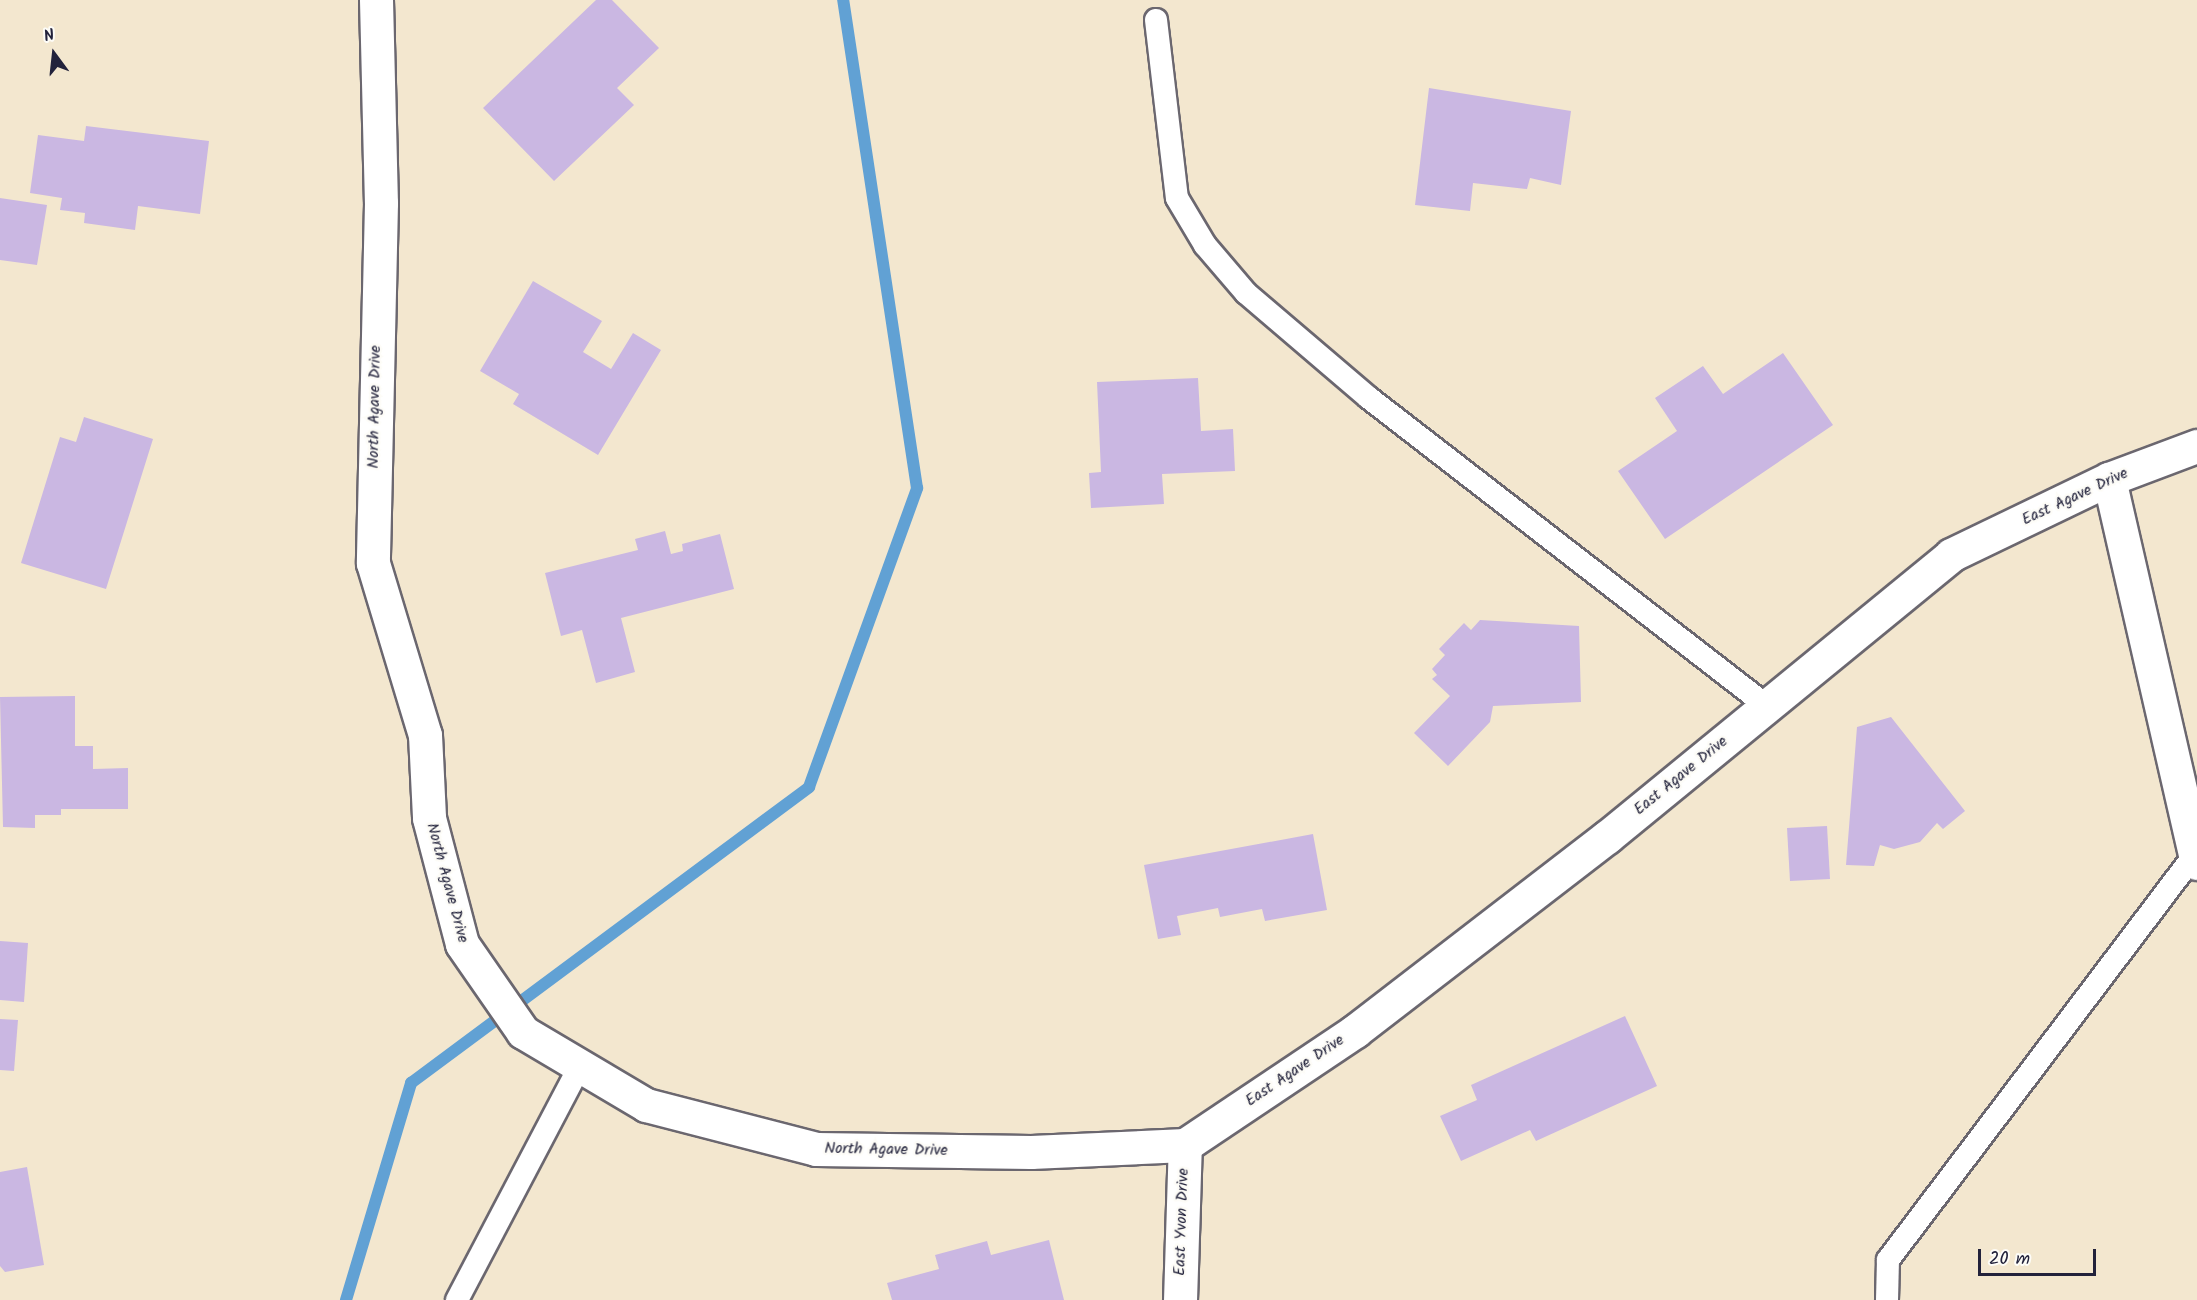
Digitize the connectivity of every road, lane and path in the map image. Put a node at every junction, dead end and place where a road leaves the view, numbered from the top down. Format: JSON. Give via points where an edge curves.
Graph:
{"nodes":[{"id":1,"x":376,"y":0,"type":"edge"},
{"id":2,"x":1156,"y":20,"type":"dead end"},
{"id":3,"x":2197,"y":446,"type":"edge"},
{"id":4,"x":2109,"y":479,"type":"junction"},
{"id":5,"x":1767,"y":706,"type":"junction"},
{"id":6,"x":2196,"y":859,"type":"edge"},
{"id":7,"x":580,"y":1065,"type":"junction"},
{"id":8,"x":1185,"y":1145,"type":"junction"},
{"id":9,"x":457,"y":1300,"type":"edge"},
{"id":10,"x":1180,"y":1300,"type":"edge"},
{"id":11,"x":1887,"y":1300,"type":"edge"}],
"edges":[{"from":1,"to":7,"type":"street","name":"North Agave Drive","via":[[381,203],[374,563],[425,735],[429,818],[462,944],[523,1032]]},
{"from":2,"to":5,"type":"lane","via":[[1177,198],[1205,245],[1246,293],[1369,398]]},
{"from":3,"to":4,"type":"street","name":"East Agave Drive"},
{"from":4,"to":5,"type":"street","name":"East Agave Drive","via":[[1951,555]]},
{"from":4,"to":6,"type":"street"},
{"from":5,"to":8,"type":"street","name":"East Agave Drive","via":[[1607,837],[1355,1031]]},
{"from":6,"to":11,"type":"lane","via":[[1888,1260]]},
{"from":7,"to":8,"type":"street","name":"North Agave Drive","via":[[646,1105],[816,1149],[1031,1152]]},
{"from":7,"to":9,"type":"lane"},
{"from":8,"to":10,"type":"street","name":"East Yvon Drive"}]}
